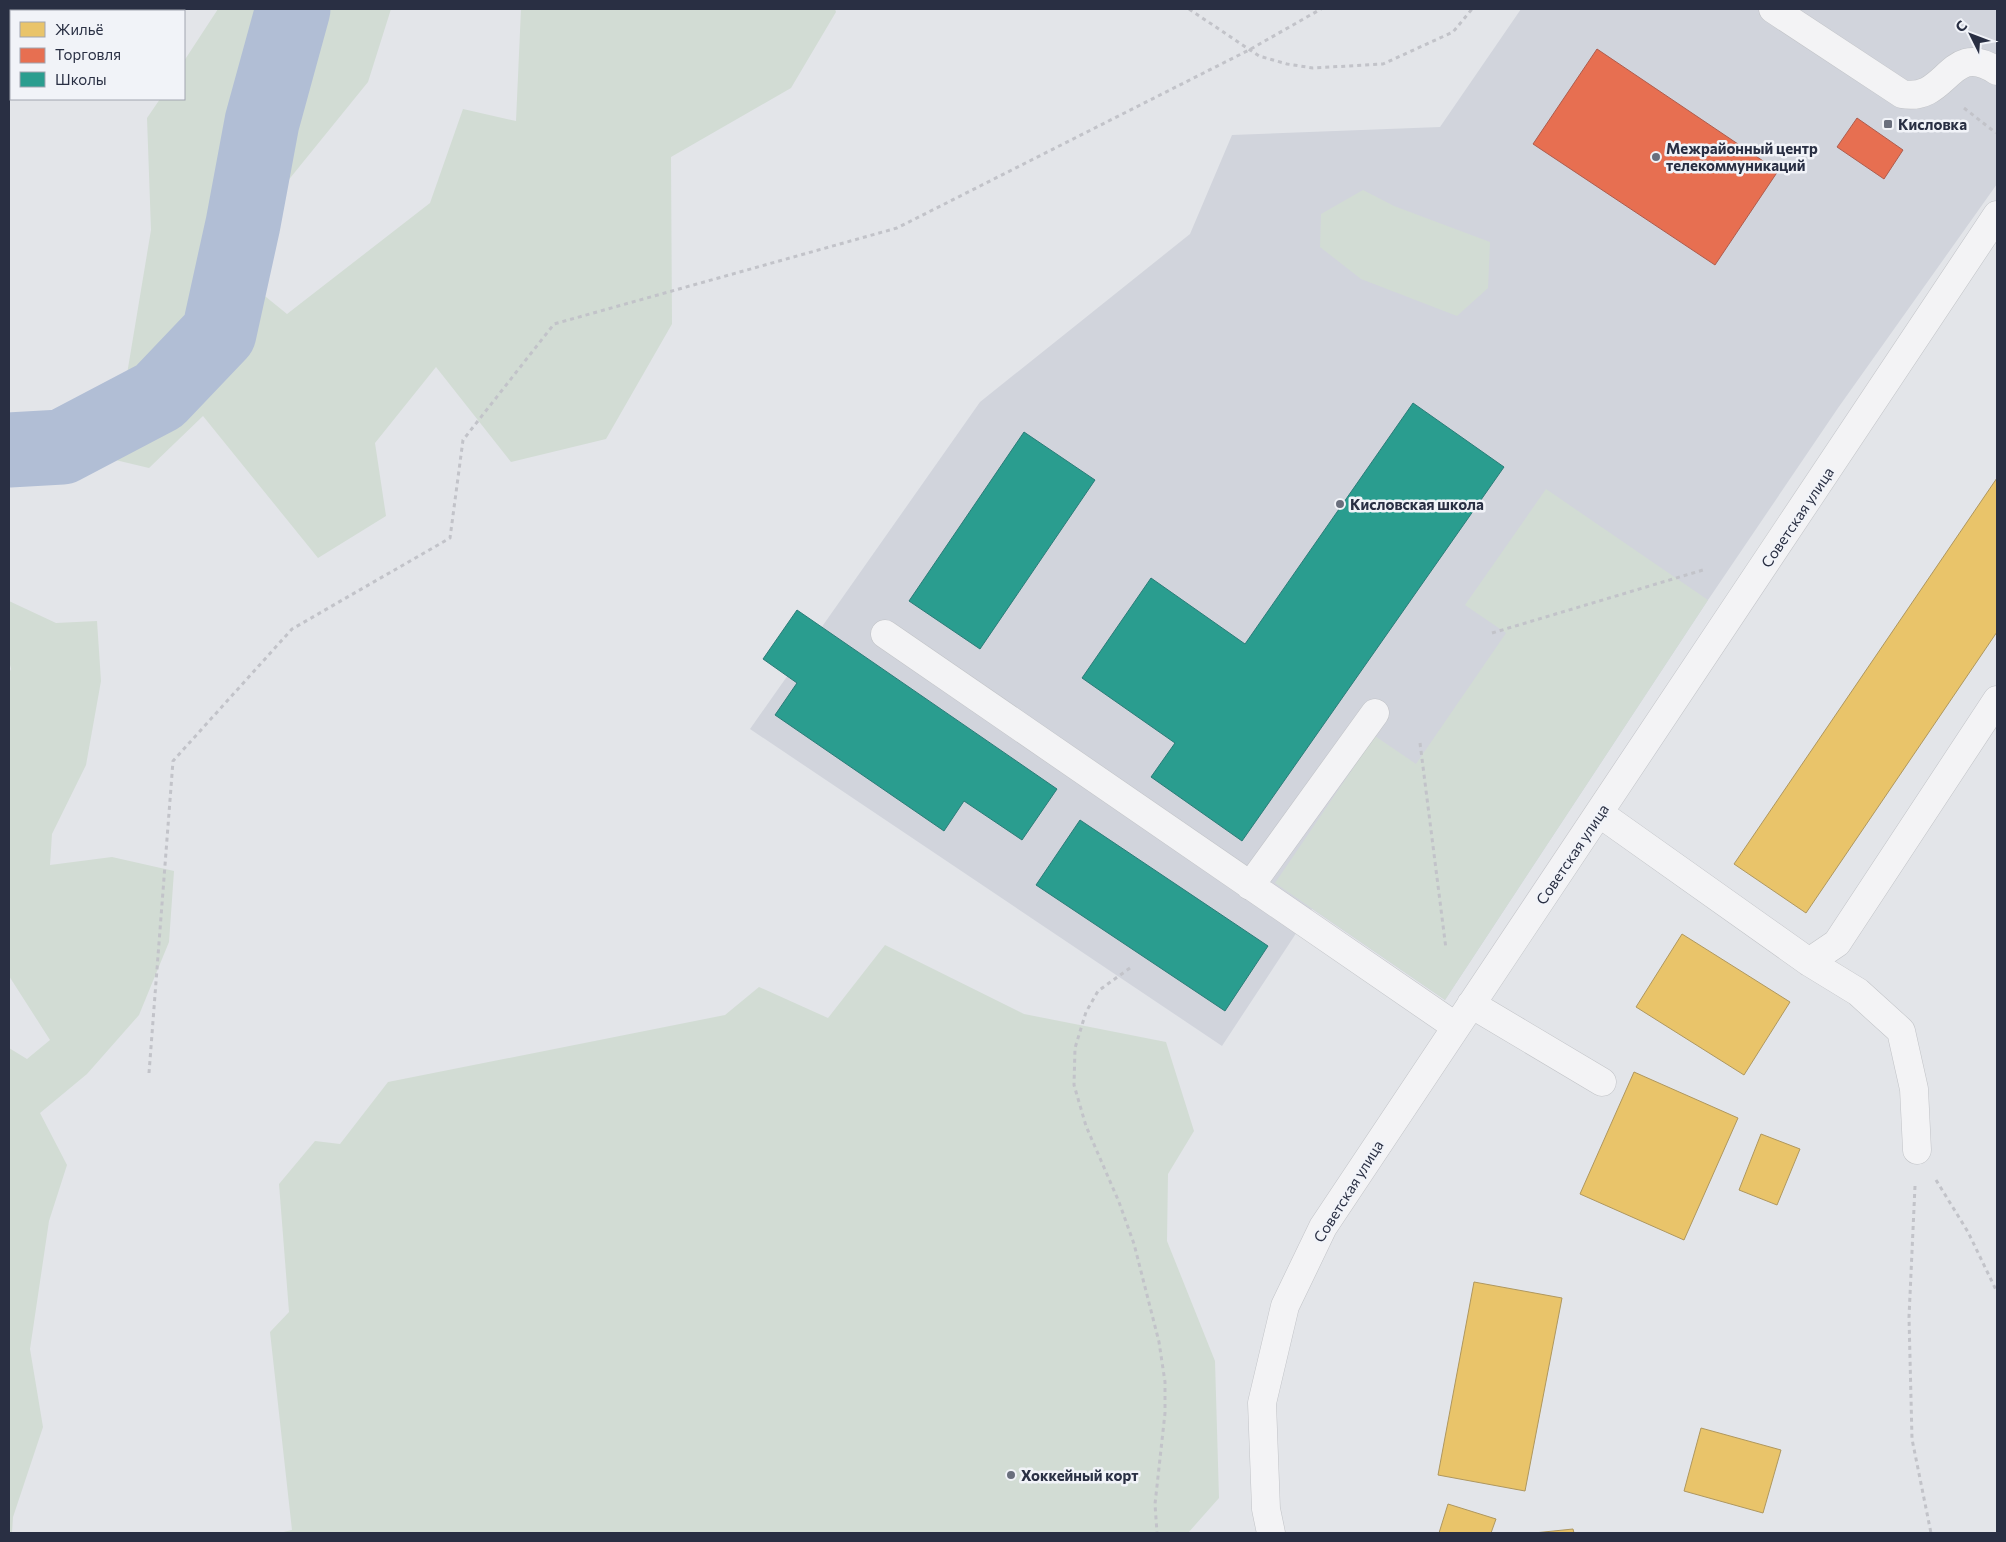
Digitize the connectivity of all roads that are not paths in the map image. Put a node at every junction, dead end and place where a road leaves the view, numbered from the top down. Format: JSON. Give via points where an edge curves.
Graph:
{"nodes":[{"id":1,"x":1773,"y":9,"type":"edge"},
{"id":2,"x":1997,"y":71,"type":"edge"},
{"id":3,"x":1997,"y":215,"type":"edge"},
{"id":4,"x":885,"y":634,"type":"dead end"},
{"id":5,"x":1997,"y":700,"type":"edge"},
{"id":6,"x":1375,"y":713,"type":"dead end"},
{"id":7,"x":1599,"y":813,"type":"junction"},
{"id":8,"x":1250,"y":886,"type":"junction"},
{"id":9,"x":1809,"y":962,"type":"junction"},
{"id":10,"x":1471,"y":1004,"type":"junction"},
{"id":11,"x":1455,"y":1026,"type":"junction"},
{"id":12,"x":1602,"y":1082,"type":"dead end"},
{"id":13,"x":1917,"y":1150,"type":"road end"},
{"id":14,"x":1271,"y":1533,"type":"edge"}],
"edges":[{"from":1,"to":2,"type":"street","via":[[1902,94],[1912,96],[1928,92],[1962,64],[1984,64]]},
{"from":3,"to":7,"type":"street","name":"Советская улица"},
{"from":4,"to":8,"type":"street"},
{"from":5,"to":9,"type":"street","via":[[1837,943]]},
{"from":6,"to":8,"type":"street"},
{"from":7,"to":9,"type":"street"},
{"from":7,"to":10,"type":"street","name":"Советская улица"},
{"from":8,"to":11,"type":"street"},
{"from":9,"to":13,"type":"street","via":[[1858,992],[1901,1031],[1914,1090]]},
{"from":10,"to":11,"type":"street","name":"Советская улица"},
{"from":10,"to":12,"type":"street"},
{"from":11,"to":14,"type":"street","name":"Советская улица","via":[[1323,1227],[1285,1306],[1262,1403],[1266,1509]]}]}
